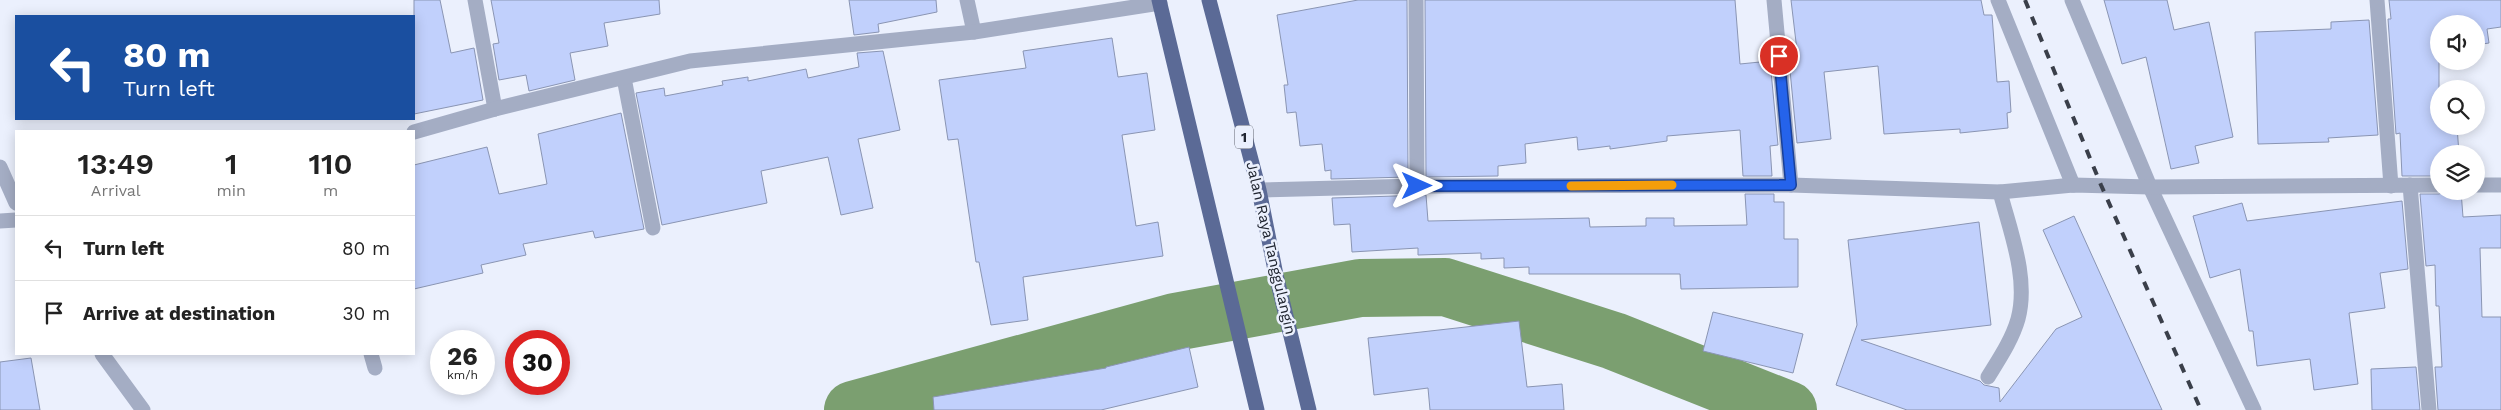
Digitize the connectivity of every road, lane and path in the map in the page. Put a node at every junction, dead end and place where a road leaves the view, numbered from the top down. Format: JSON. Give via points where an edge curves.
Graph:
{"nodes":[{"id":1,"x":474,"y":0,"type":"edge"},
{"id":2,"x":967,"y":0,"type":"edge"},
{"id":3,"x":1209,"y":0,"type":"edge"},
{"id":4,"x":1416,"y":0,"type":"edge"},
{"id":5,"x":1774,"y":0,"type":"edge"},
{"id":6,"x":1998,"y":0,"type":"edge"},
{"id":7,"x":2072,"y":0,"type":"edge"},
{"id":8,"x":2377,"y":0,"type":"edge"},
{"id":9,"x":1159,"y":1,"type":"edge"},
{"id":10,"x":974,"y":32,"type":"junction"},
{"id":11,"x":624,"y":78,"type":"junction"},
{"id":12,"x":495,"y":109,"type":"junction"},
{"id":13,"x":415,"y":132,"type":"edge"},
{"id":14,"x":0,"y":167,"type":"edge"},
{"id":15,"x":1791,"y":185,"type":"junction"},
{"id":16,"x":2073,"y":185,"type":"junction"},
{"id":17,"x":2430,"y":185,"type":"edge"},
{"id":18,"x":2485,"y":185,"type":"edge"},
{"id":19,"x":2501,"y":185,"type":"edge"},
{"id":20,"x":1417,"y":186,"type":"junction"},
{"id":21,"x":2391,"y":186,"type":"junction"},
{"id":22,"x":2410,"y":186,"type":"junction"},
{"id":23,"x":2150,"y":188,"type":"junction"},
{"id":24,"x":1259,"y":190,"type":"junction"},
{"id":25,"x":2000,"y":192,"type":"junction"},
{"id":26,"x":15,"y":201,"type":"edge"},
{"id":27,"x":15,"y":220,"type":"edge"},
{"id":28,"x":0,"y":221,"type":"edge"},
{"id":29,"x":652,"y":228,"type":"dead end"},
{"id":30,"x":103,"y":355,"type":"edge"},
{"id":31,"x":1988,"y":377,"type":"dead end"},
{"id":32,"x":143,"y":410,"type":"edge"},
{"id":33,"x":1256,"y":410,"type":"edge"},
{"id":34,"x":1309,"y":410,"type":"edge"},
{"id":35,"x":2254,"y":410,"type":"edge"},
{"id":36,"x":2428,"y":410,"type":"edge"}],
"edges":[{"from":1,"to":12,"type":"street"},
{"from":2,"to":10,"type":"street"},
{"from":3,"to":24,"type":"highway","name":"Jalan Raya Tanggulangin","number":"1"},
{"from":4,"to":20,"type":"street"},
{"from":5,"to":15,"type":"street"},
{"from":6,"to":16,"type":"street"},
{"from":7,"to":23,"type":"street"},
{"from":8,"to":21,"type":"street"},
{"from":9,"to":10,"type":"street"},
{"from":9,"to":33,"type":"highway"},
{"from":10,"to":11,"type":"street","via":[[690,62]]},
{"from":11,"to":12,"type":"street"},
{"from":11,"to":29,"type":"street"},
{"from":12,"to":13,"type":"street"},
{"from":14,"to":26,"type":"street"},
{"from":15,"to":20,"type":"street"},
{"from":15,"to":25,"type":"street"},
{"from":16,"to":23,"type":"street"},
{"from":16,"to":25,"type":"street"},
{"from":17,"to":22,"type":"street"},
{"from":18,"to":19,"type":"street"},
{"from":20,"to":24,"type":"street"},
{"from":21,"to":22,"type":"street"},
{"from":21,"to":23,"type":"street"},
{"from":22,"to":36,"type":"street"},
{"from":23,"to":35,"type":"street"},
{"from":24,"to":34,"type":"highway","name":"Jalan Raya Tanggulangin","number":"1"},
{"from":25,"to":31,"type":"street","via":[[2019,266],[2020,294],[2018,318]]},
{"from":27,"to":28,"type":"street"},
{"from":30,"to":32,"type":"street"}]}
